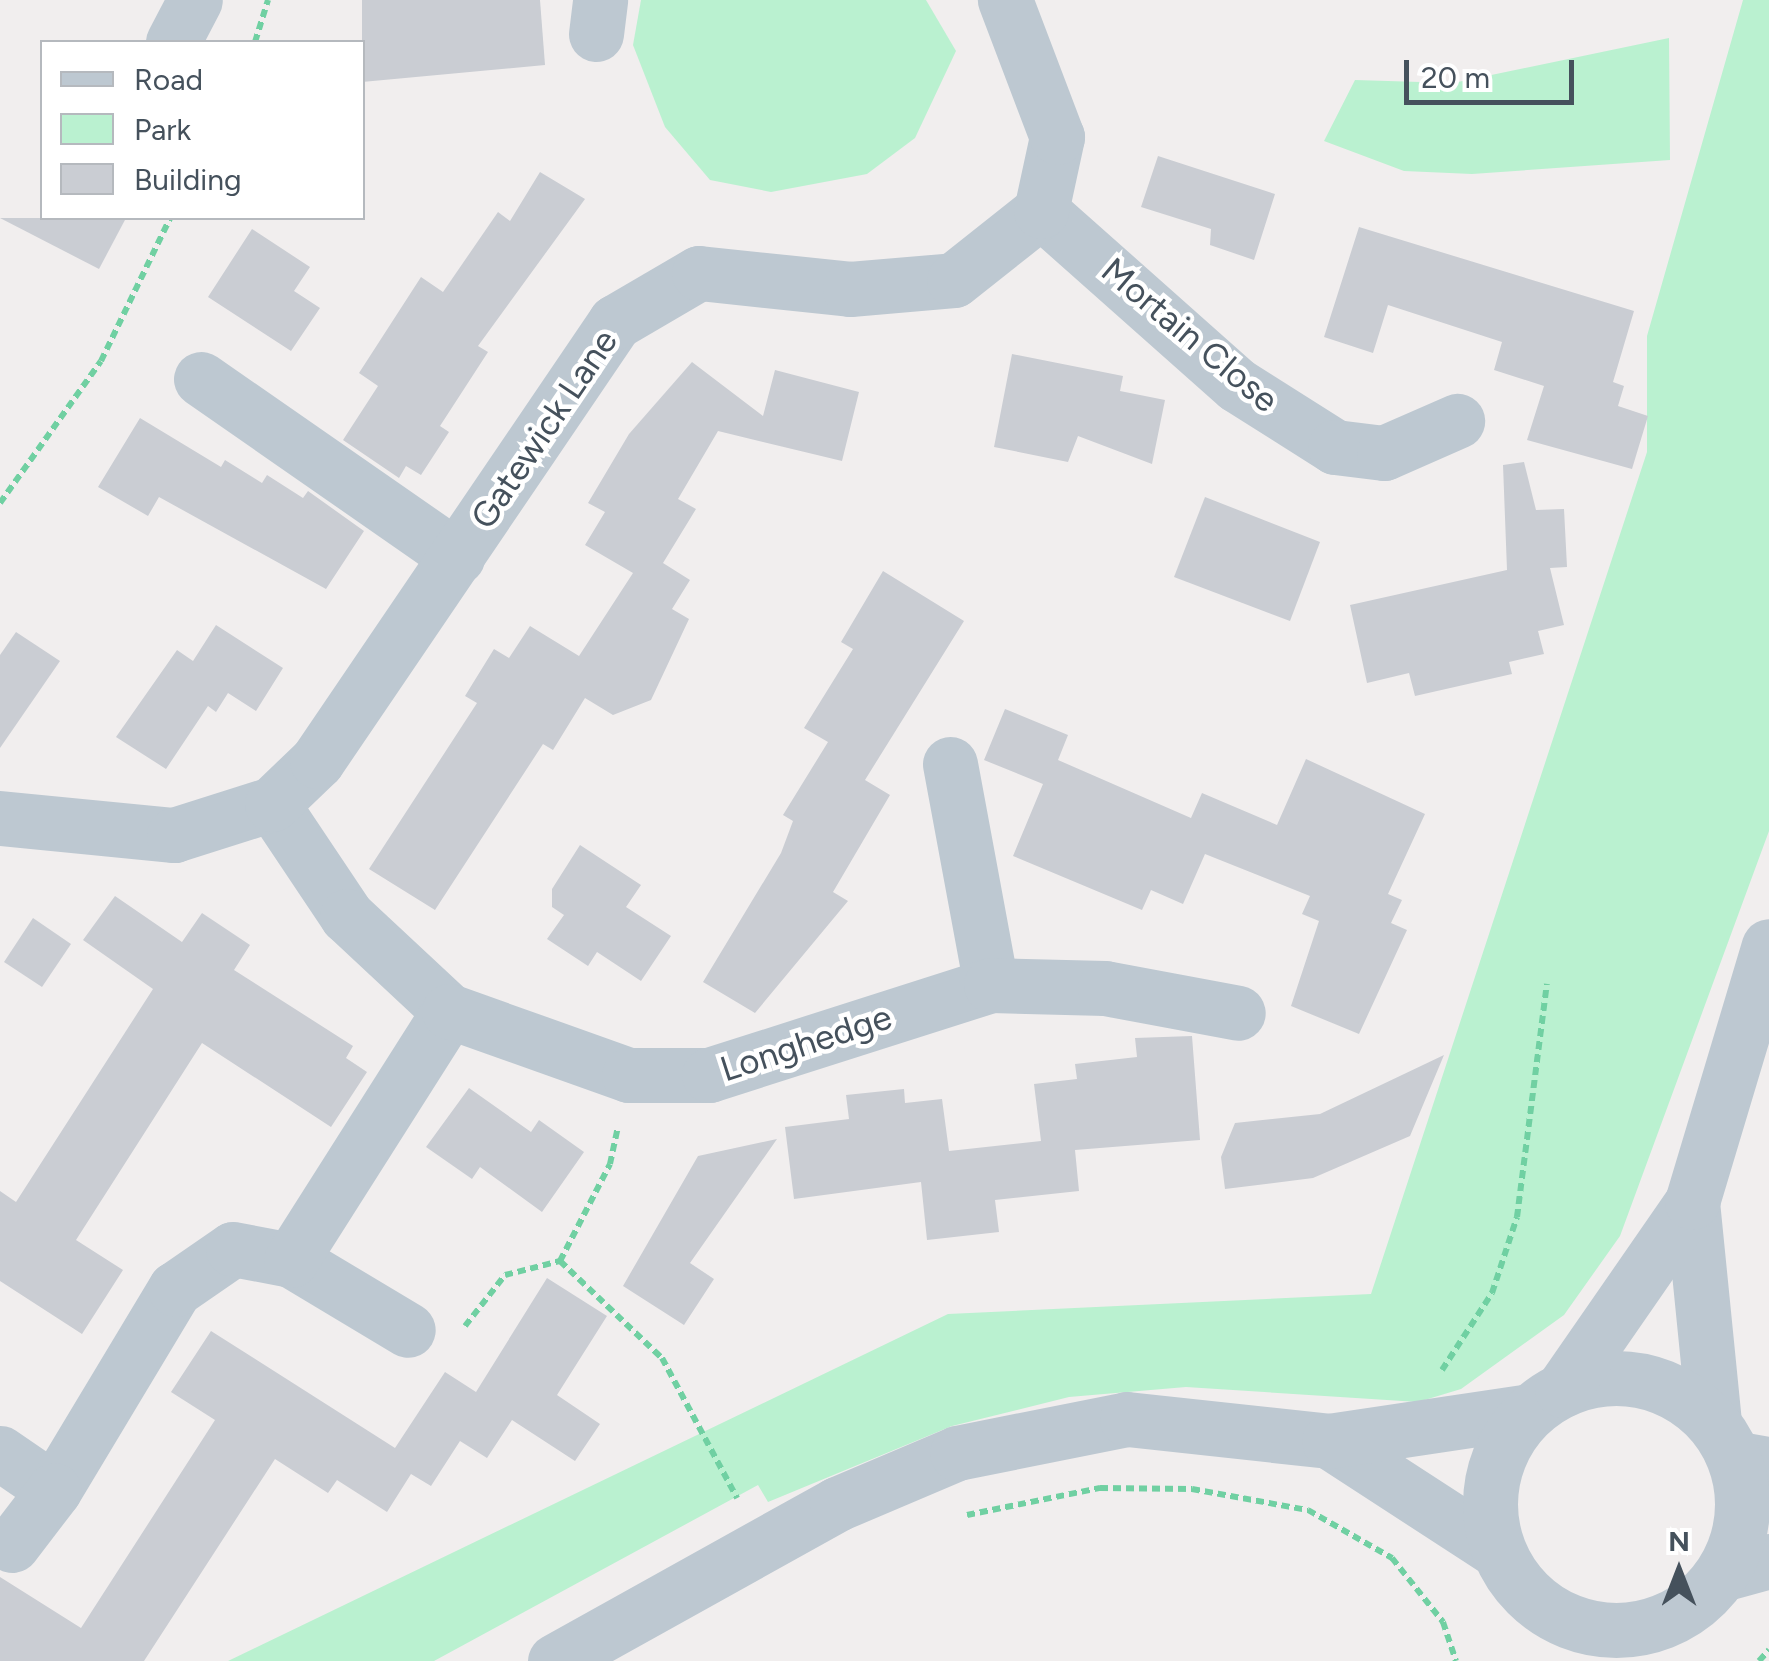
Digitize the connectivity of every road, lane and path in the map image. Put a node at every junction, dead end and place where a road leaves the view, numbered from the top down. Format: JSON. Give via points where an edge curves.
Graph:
{"nodes":[{"id":1,"x":195,"y":0,"type":"edge"},
{"id":2,"x":268,"y":0,"type":"edge"},
{"id":3,"x":1005,"y":0,"type":"edge"},
{"id":4,"x":174,"y":40,"type":"edge"},
{"id":5,"x":256,"y":40,"type":"edge"},
{"id":6,"x":1041,"y":212,"type":"junction"},
{"id":7,"x":169,"y":220,"type":"edge"},
{"id":8,"x":201,"y":379,"type":"dead end"},
{"id":9,"x":1457,"y":420,"type":"dead end"},
{"id":10,"x":0,"y":503,"type":"edge"},
{"id":11,"x":457,"y":557,"type":"junction"},
{"id":12,"x":950,"y":764,"type":"dead end"},
{"id":13,"x":272,"y":804,"type":"junction"},
{"id":14,"x":0,"y":818,"type":"edge"},
{"id":15,"x":1769,"y":946,"type":"edge"},
{"id":16,"x":991,"y":984,"type":"junction"},
{"id":17,"x":1547,"y":984,"type":"dead end"},
{"id":18,"x":449,"y":1011,"type":"junction"},
{"id":19,"x":1238,"y":1013,"type":"dead end"},
{"id":20,"x":629,"y":1076,"type":"junction"},
{"id":21,"x":1692,"y":1202,"type":"junction"},
{"id":22,"x":291,"y":1260,"type":"junction"},
{"id":23,"x":560,"y":1261,"type":"junction"},
{"id":24,"x":408,"y":1330,"type":"joint"},
{"id":25,"x":1545,"y":1400,"type":"junction"},
{"id":26,"x":1438,"y":1426,"type":"junction"},
{"id":27,"x":1329,"y":1441,"type":"junction"},
{"id":28,"x":1739,"y":1448,"type":"edge"},
{"id":29,"x":0,"y":1453,"type":"edge"},
{"id":30,"x":54,"y":1490,"type":"junction"},
{"id":31,"x":1415,"y":1493,"type":"junction"},
{"id":32,"x":738,"y":1499,"type":"dead end"},
{"id":33,"x":955,"y":1519,"type":"dead end"},
{"id":34,"x":12,"y":1545,"type":"dead end"},
{"id":35,"x":1497,"y":1550,"type":"junction"},
{"id":36,"x":1392,"y":1558,"type":"junction"},
{"id":37,"x":1729,"y":1580,"type":"edge"},
{"id":38,"x":1540,"y":1606,"type":"junction"},
{"id":39,"x":1769,"y":1650,"type":"edge"},
{"id":40,"x":556,"y":1661,"type":"edge"},
{"id":41,"x":1456,"y":1661,"type":"edge"},
{"id":42,"x":1548,"y":1661,"type":"edge"},
{"id":43,"x":1659,"y":1661,"type":"edge"},
{"id":44,"x":1759,"y":1661,"type":"edge"}],
"edges":[{"from":1,"to":4,"type":"street"},
{"from":2,"to":5,"type":"path"},
{"from":3,"to":6,"type":"street","via":[[1057,136]]},
{"from":6,"to":9,"type":"street","name":"Mortain Close","via":[[1237,384],[1335,447],[1384,453]]},
{"from":6,"to":11,"type":"street","name":"Gatewick Lane","via":[[954,280],[850,289],[699,273],[614,322]]},
{"from":7,"to":10,"type":"path","via":[[100,361]]},
{"from":8,"to":11,"type":"street","name":"Gatewick Lane"},
{"from":11,"to":13,"type":"street","name":"Gatewick Lane","via":[[317,761]]},
{"from":12,"to":16,"type":"street"},
{"from":13,"to":14,"type":"street","name":"Gatewick Lane","via":[[174,835]]},
{"from":13,"to":18,"type":"street","name":"Longhedge","via":[[347,916]]},
{"from":15,"to":21,"type":"street"},
{"from":16,"to":19,"type":"street","name":"Longhedge","via":[[1105,988]]},
{"from":16,"to":20,"type":"street","name":"Longhedge","via":[[709,1076]]},
{"from":17,"to":26,"type":"path","via":[[1518,1217],[1492,1293],[1443,1360]]},
{"from":18,"to":20,"type":"street","name":"Longhedge"},
{"from":18,"to":22,"type":"street"},
{"from":20,"to":23,"type":"path","via":[[610,1164]]},
{"from":21,"to":25,"type":"street"},
{"from":21,"to":28,"type":"street"},
{"from":22,"to":24,"type":"street"},
{"from":22,"to":30,"type":"street","via":[[233,1248],[175,1289]]},
{"from":23,"to":24,"type":"path","via":[[505,1275],[464,1327]]},
{"from":23,"to":32,"type":"path","via":[[662,1358]]},
{"from":25,"to":26,"type":"street"},
{"from":25,"to":28,"type":"street","via":[[1644,1380],[1682,1395]]},
{"from":25,"to":35,"type":"street","via":[[1491,1476]]},
{"from":26,"to":27,"type":"street"},
{"from":27,"to":31,"type":"street"},
{"from":27,"to":40,"type":"street","via":[[1127,1419],[958,1453],[837,1504]]},
{"from":28,"to":37,"type":"street","via":[[1743,1496]]},
{"from":29,"to":30,"type":"street"},
{"from":30,"to":34,"type":"street"},
{"from":31,"to":35,"type":"street"},
{"from":31,"to":36,"type":"path"},
{"from":33,"to":36,"type":"path","via":[[1100,1488],[1192,1489],[1308,1510]]},
{"from":35,"to":38,"type":"street"},
{"from":36,"to":41,"type":"path","via":[[1443,1622]]},
{"from":37,"to":38,"type":"street","via":[[1618,1632]]},
{"from":37,"to":43,"type":"street"},
{"from":38,"to":42,"type":"street"},
{"from":39,"to":44,"type":"path"}]}
